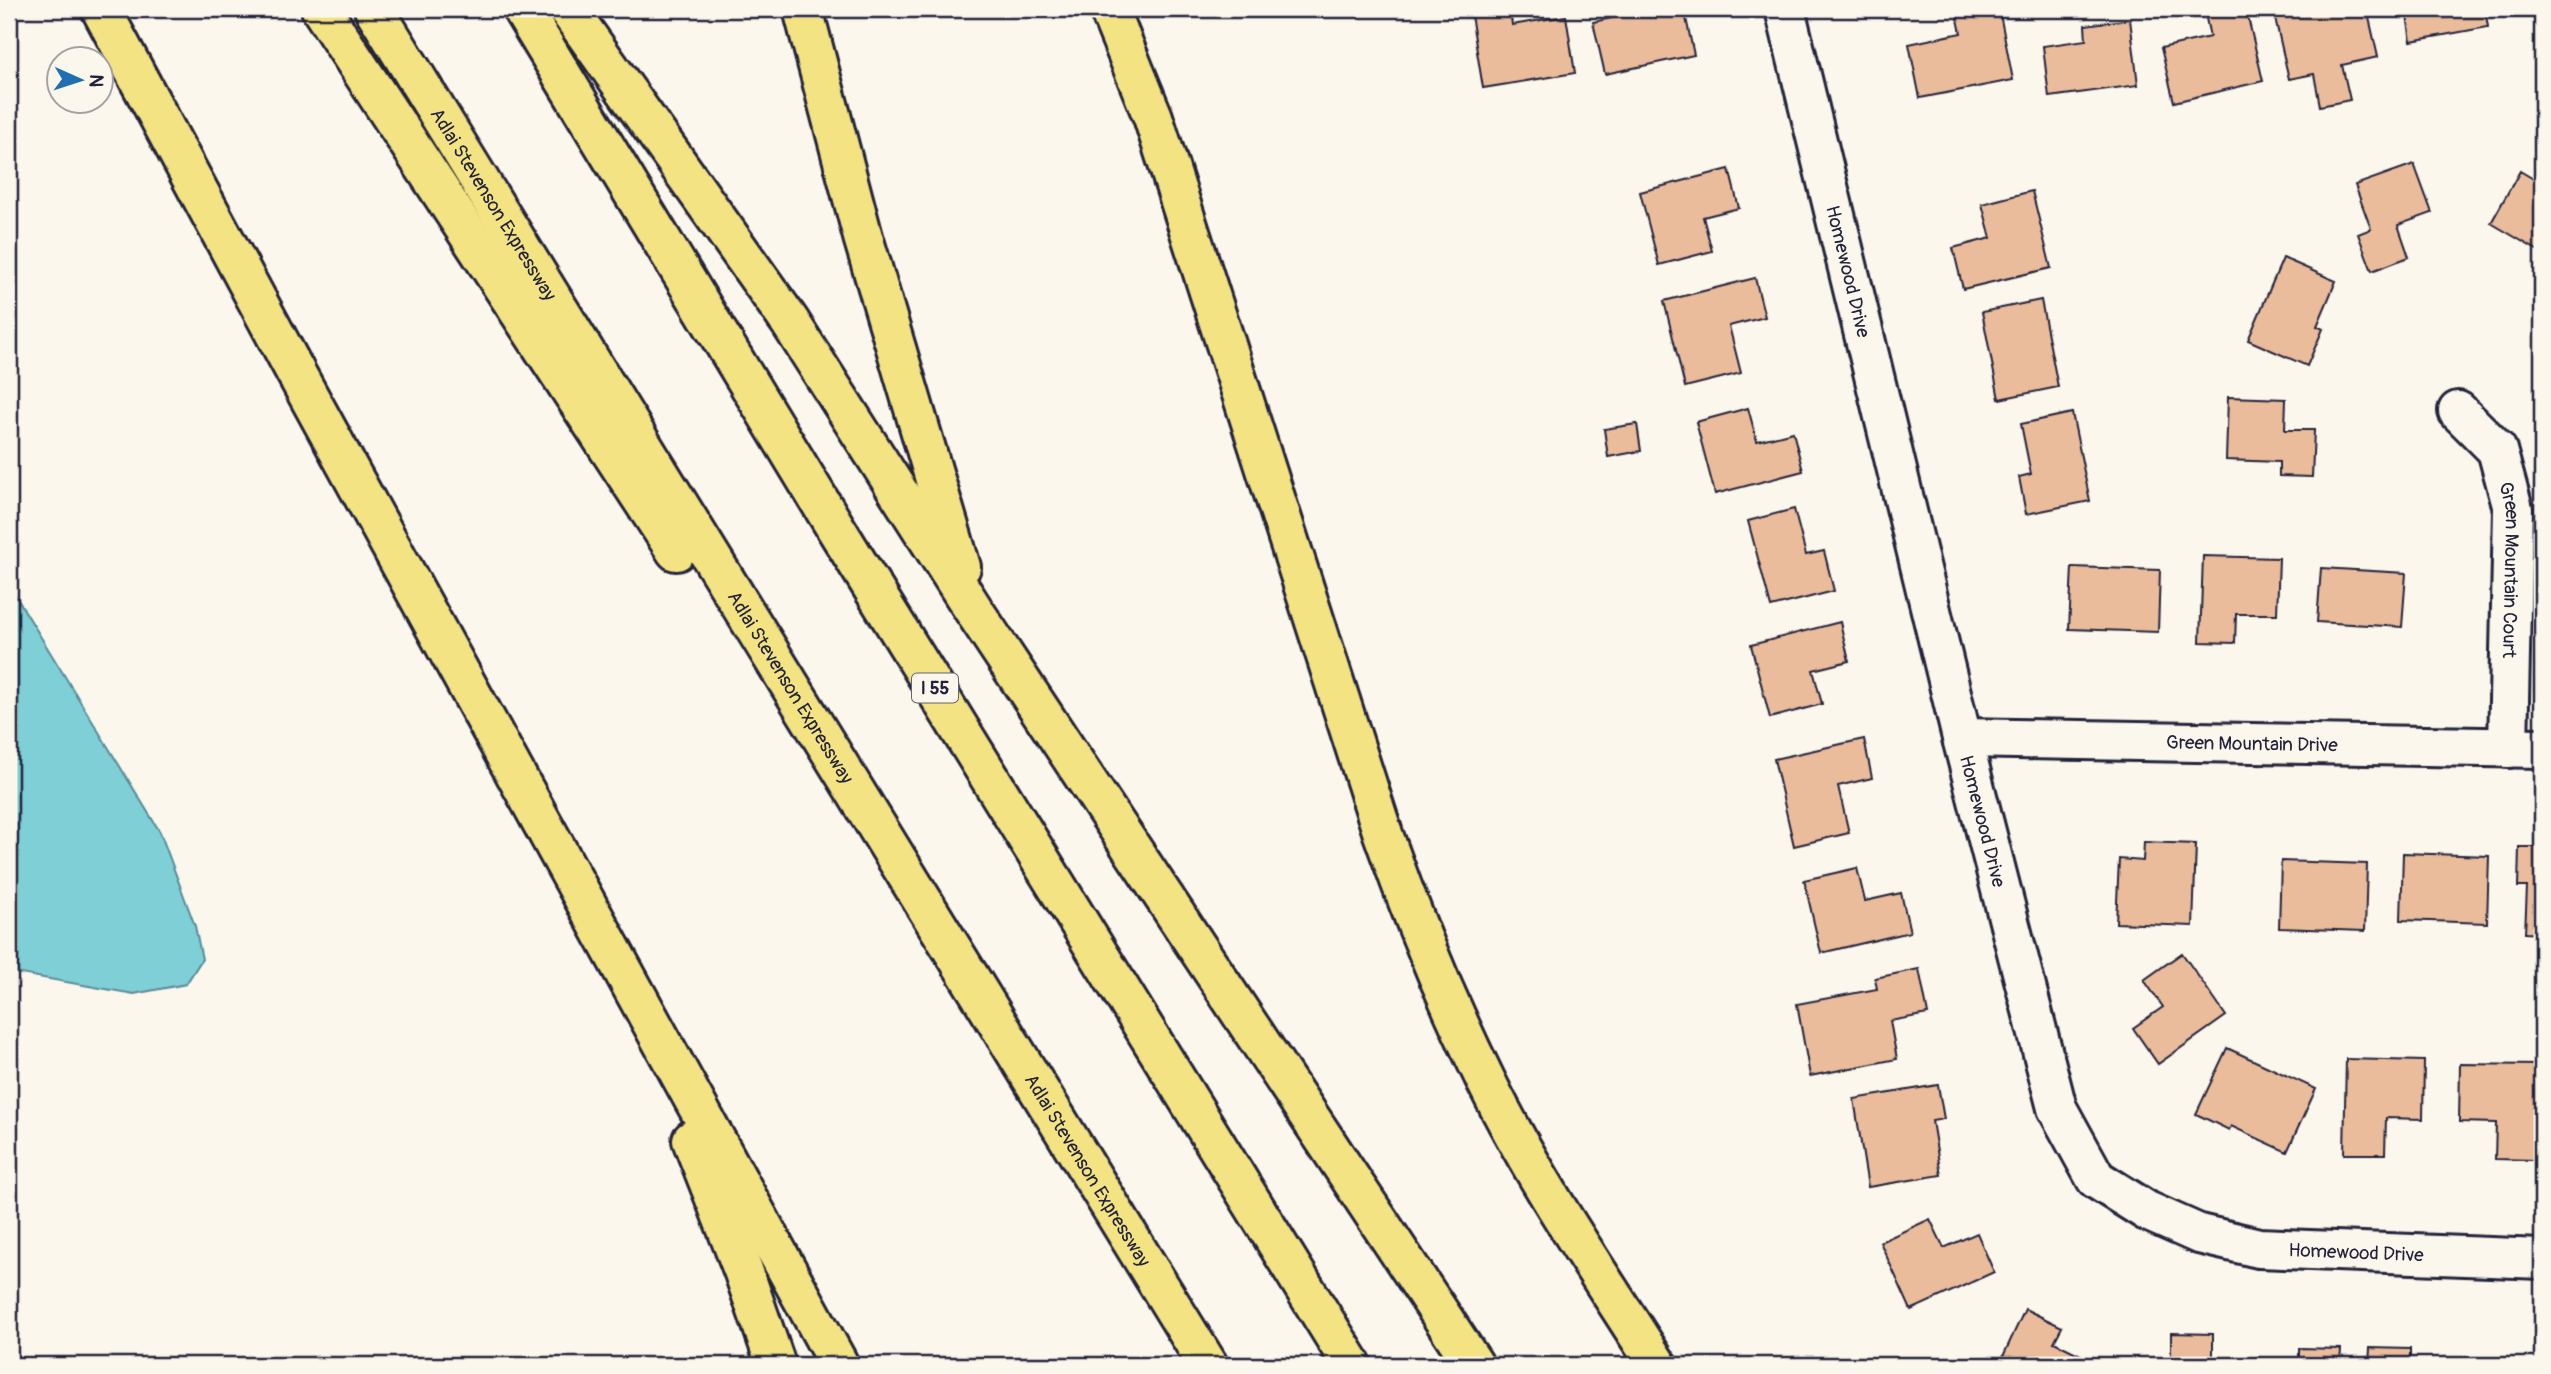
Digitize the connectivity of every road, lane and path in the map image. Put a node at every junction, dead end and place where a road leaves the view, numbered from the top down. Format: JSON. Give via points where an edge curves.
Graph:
{"nodes":[{"id":1,"x":101,"y":9,"type":"edge"},
{"id":2,"x":321,"y":9,"type":"edge"},
{"id":3,"x":374,"y":9,"type":"edge"},
{"id":4,"x":522,"y":9,"type":"edge"},
{"id":5,"x":568,"y":9,"type":"edge"},
{"id":6,"x":803,"y":9,"type":"edge"},
{"id":7,"x":1109,"y":9,"type":"edge"},
{"id":8,"x":1785,"y":9,"type":"edge"},
{"id":9,"x":2458,"y":411,"type":"dead end"},
{"id":10,"x":973,"y":609,"type":"junction"},
{"id":11,"x":1962,"y":738,"type":"junction"},
{"id":12,"x":2525,"y":748,"type":"edge"},
{"id":13,"x":637,"y":998,"type":"junction"},
{"id":14,"x":2542,"y":1259,"type":"edge"},
{"id":15,"x":1169,"y":1301,"type":"junction"},
{"id":16,"x":776,"y":1365,"type":"edge"},
{"id":17,"x":839,"y":1365,"type":"edge"},
{"id":18,"x":1208,"y":1365,"type":"edge"},
{"id":19,"x":1352,"y":1365,"type":"edge"},
{"id":20,"x":1474,"y":1365,"type":"edge"},
{"id":21,"x":1657,"y":1365,"type":"edge"}],
"edges":[{"from":1,"to":13,"type":"highway"},
{"from":2,"to":15,"type":"highway"},
{"from":3,"to":15,"type":"highway","name":"Adlai Stevenson Expressway"},
{"from":4,"to":19,"type":"highway","number":"I 55"},
{"from":5,"to":10,"type":"highway","via":[[790,322]]},
{"from":6,"to":10,"type":"highway","via":[[863,237]]},
{"from":7,"to":21,"type":"highway","via":[[1153,117],[1410,908],[1488,1085],[1549,1194]]},
{"from":8,"to":11,"type":"street","name":"Homewood Drive"},
{"from":9,"to":12,"type":"street","name":"Green Mountain Court","via":[[2497,450],[2513,509]]},
{"from":10,"to":20,"type":"highway"},
{"from":11,"to":12,"type":"street","name":"Green Mountain Drive"},
{"from":11,"to":14,"type":"street","name":"Homewood Drive","via":[[2057,1108],[2096,1179],[2147,1211],[2199,1234],[2259,1248]]},
{"from":13,"to":16,"type":"highway"},
{"from":13,"to":17,"type":"highway"},
{"from":15,"to":18,"type":"highway","name":"Adlai Stevenson Expressway"}]}
